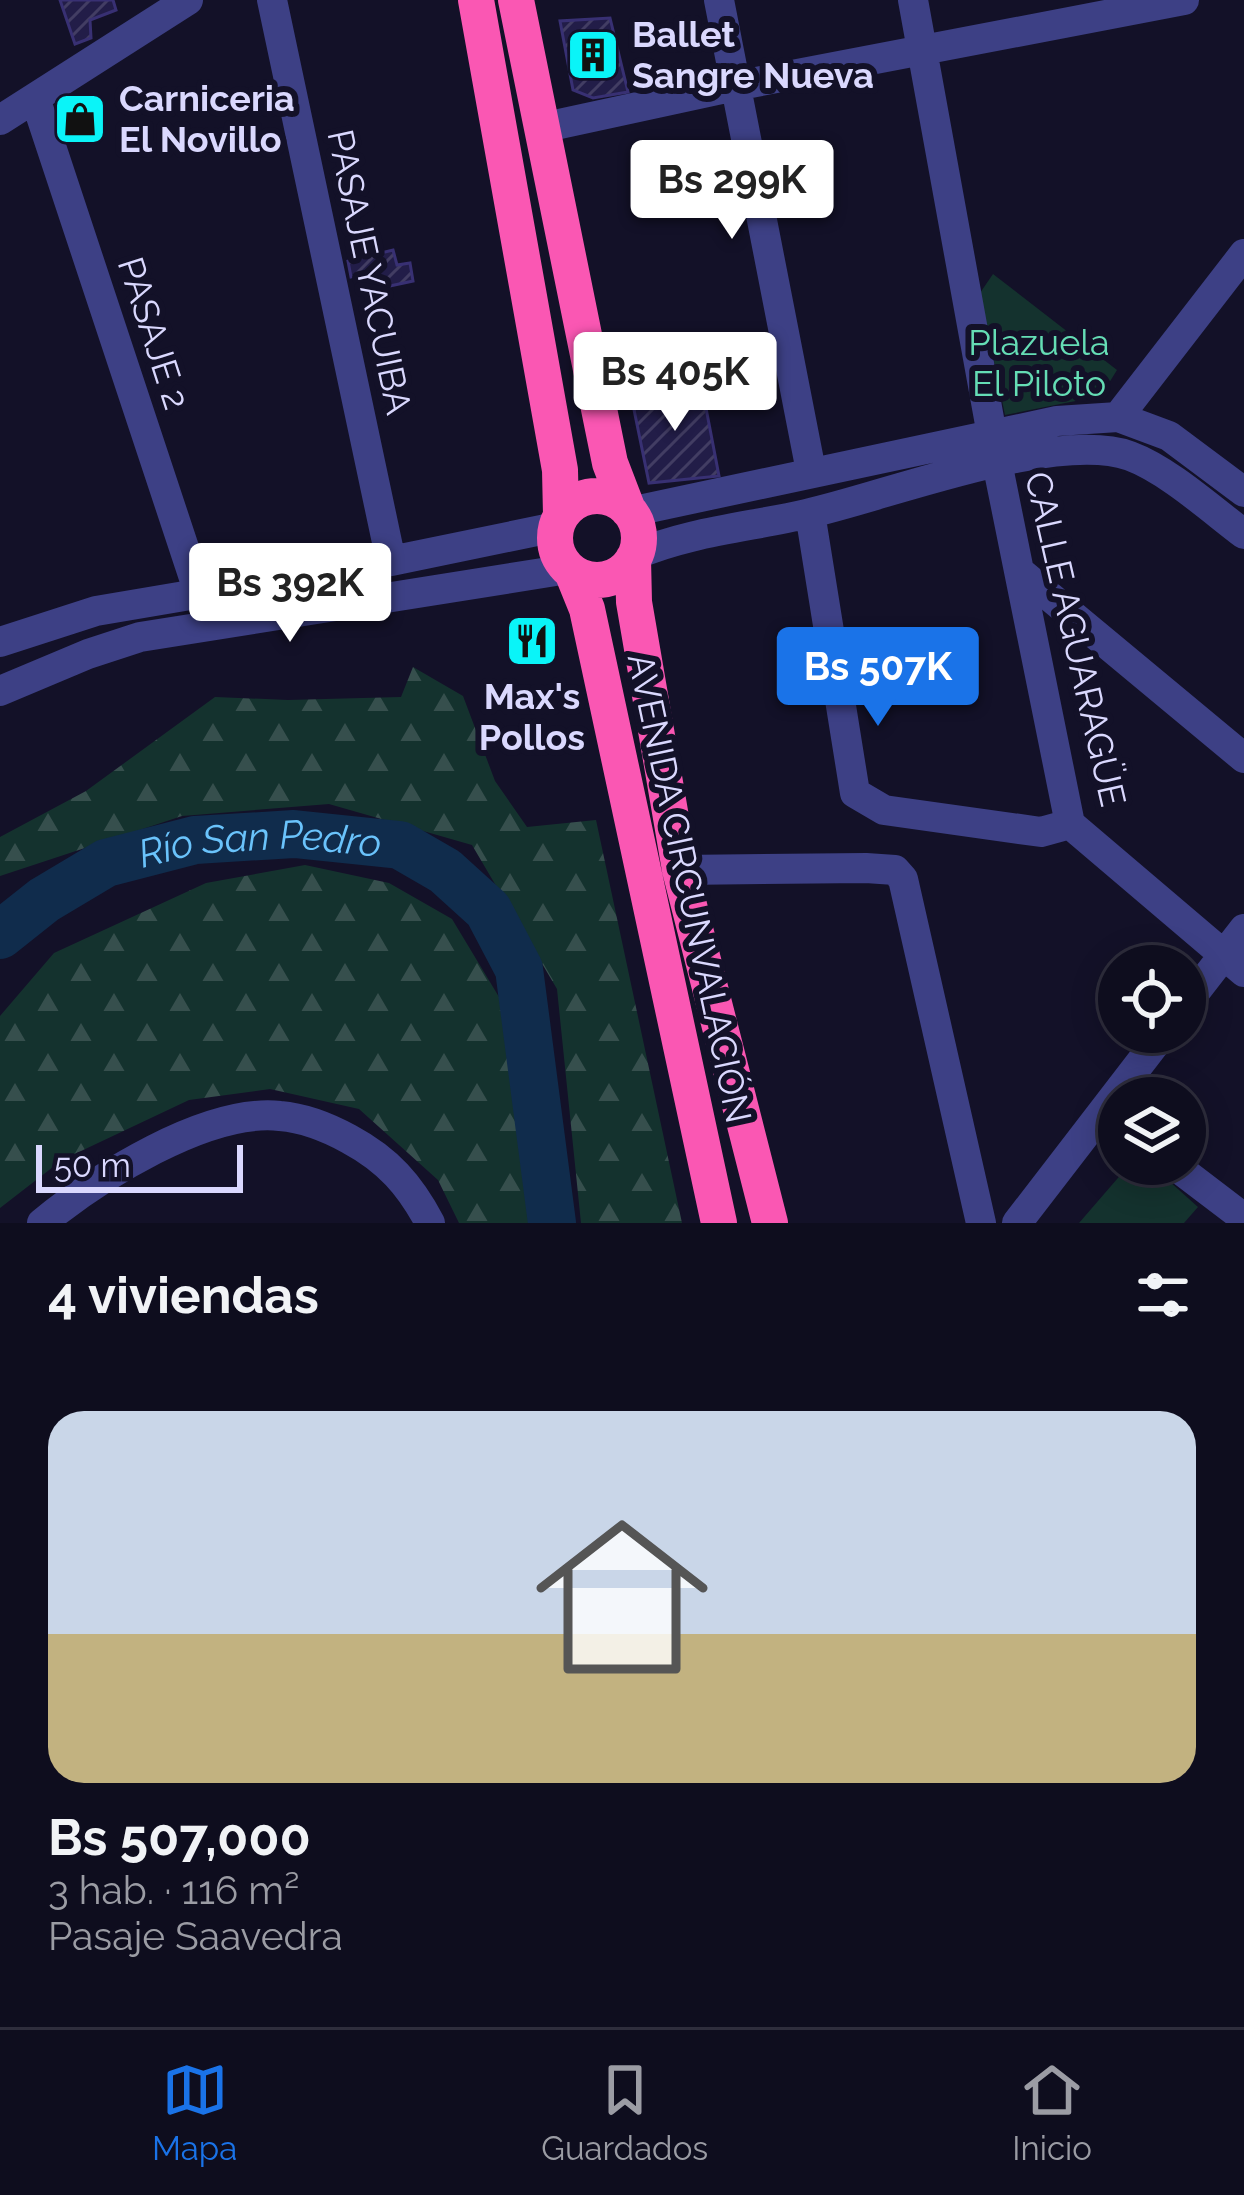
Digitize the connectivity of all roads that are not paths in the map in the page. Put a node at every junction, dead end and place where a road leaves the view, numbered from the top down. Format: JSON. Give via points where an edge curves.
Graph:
{"nodes":[{"id":1,"x":188,"y":0,"type":"edge"},
{"id":2,"x":272,"y":0,"type":"edge"},
{"id":3,"x":476,"y":0,"type":"edge"},
{"id":4,"x":516,"y":0,"type":"edge"},
{"id":5,"x":719,"y":0,"type":"edge"},
{"id":6,"x":913,"y":0,"type":"edge"},
{"id":7,"x":1184,"y":0,"type":"edge"},
{"id":8,"x":1121,"y":6,"type":"edge"},
{"id":9,"x":922,"y":49,"type":"junction"},
{"id":10,"x":735,"y":86,"type":"junction"},
{"id":11,"x":34,"y":98,"type":"junction"},
{"id":12,"x":0,"y":120,"type":"edge"},
{"id":13,"x":541,"y":128,"type":"junction"},
{"id":14,"x":1244,"y":254,"type":"edge"},
{"id":15,"x":1118,"y":416,"type":"junction"},
{"id":16,"x":994,"y":448,"type":"junction"},
{"id":17,"x":811,"y":471,"type":"junction"},
{"id":18,"x":1244,"y":492,"type":"edge"},
{"id":19,"x":629,"y":511,"type":"junction"},
{"id":20,"x":810,"y":514,"type":"junction"},
{"id":21,"x":558,"y":521,"type":"junction"},
{"id":22,"x":1244,"y":534,"type":"edge"},
{"id":23,"x":634,"y":557,"type":"junction"},
{"id":24,"x":391,"y":561,"type":"junction"},
{"id":25,"x":570,"y":570,"type":"junction"},
{"id":26,"x":1019,"y":571,"type":"junction"},
{"id":27,"x":199,"y":593,"type":"junction"},
{"id":28,"x":0,"y":642,"type":"edge"},
{"id":29,"x":2,"y":685,"type":"edge"},
{"id":30,"x":1244,"y":758,"type":"edge"},
{"id":31,"x":1070,"y":824,"type":"junction"},
{"id":32,"x":680,"y":869,"type":"junction"},
{"id":33,"x":1244,"y":929,"type":"edge"},
{"id":34,"x":1234,"y":963,"type":"edge"},
{"id":35,"x":1206,"y":987,"type":"edge"},
{"id":36,"x":1098,"y":1132,"type":"edge"},
{"id":37,"x":1201,"y":1185,"type":"edge"},
{"id":38,"x":1244,"y":1218,"type":"edge"},
{"id":39,"x":42,"y":1223,"type":"edge"},
{"id":40,"x":430,"y":1223,"type":"edge"},
{"id":41,"x":719,"y":1223,"type":"edge"},
{"id":42,"x":770,"y":1223,"type":"edge"},
{"id":43,"x":981,"y":1223,"type":"edge"},
{"id":44,"x":1017,"y":1223,"type":"edge"}],
"edges":[{"from":1,"to":11,"type":"street"},
{"from":2,"to":24,"type":"street","name":"PASAJE YACUIBA"},
{"from":3,"to":21,"type":"highway","via":[[560,470]]},
{"from":4,"to":13,"type":"highway"},
{"from":5,"to":10,"type":"street"},
{"from":6,"to":9,"type":"street","name":"CALLE AGUARAGÜE"},
{"from":7,"to":8,"type":"street"},
{"from":8,"to":9,"type":"street"},
{"from":9,"to":10,"type":"street"},
{"from":9,"to":16,"type":"street","name":"CALLE AGUARAGÜE"},
{"from":10,"to":13,"type":"street"},
{"from":10,"to":17,"type":"street"},
{"from":11,"to":12,"type":"street"},
{"from":11,"to":27,"type":"street","name":"PASAJE 2"},
{"from":13,"to":19,"type":"highway","via":[[610,463]]},
{"from":14,"to":15,"type":"street"},
{"from":15,"to":16,"type":"street","via":[[1058,421]]},
{"from":15,"to":18,"type":"street","via":[[1169,436]]},
{"from":16,"to":17,"type":"street"},
{"from":16,"to":20,"type":"street"},
{"from":16,"to":22,"type":"street","via":[[1131,456]]},
{"from":16,"to":26,"type":"street","name":"CALLE AGUARAGÜE"},
{"from":17,"to":19,"type":"street"},
{"from":19,"to":21,"type":"highway","via":[[586,497]]},
{"from":19,"to":23,"type":"highway","via":[[639,533]]},
{"from":20,"to":23,"type":"street"},
{"from":20,"to":31,"type":"street","via":[[855,793],[884,810],[1041,832]]},
{"from":21,"to":24,"type":"street"},
{"from":21,"to":25,"type":"highway","via":[[557,554]]},
{"from":23,"to":25,"type":"highway","via":[[605,579]]},
{"from":23,"to":32,"type":"highway","name":"AVENIDA CIRCUNVALACIÓN","via":[[634,602]]},
{"from":24,"to":27,"type":"street"},
{"from":25,"to":29,"type":"street","via":[[140,638]]},
{"from":25,"to":41,"type":"highway","name":"AVENIDA CIRCUNVALACIÓN","via":[[587,609]]},
{"from":26,"to":30,"type":"street"},
{"from":26,"to":31,"type":"street","name":"CALLE AGUARAGÜE"},
{"from":27,"to":28,"type":"street","via":[[96,611]]},
{"from":31,"to":34,"type":"street","name":"CALLE AGUARAGÜE"},
{"from":32,"to":42,"type":"highway","name":"AVENIDA CIRCUNVALACIÓN"},
{"from":32,"to":43,"type":"street","via":[[866,868],[895,870],[903,879]]},
{"from":33,"to":34,"type":"street"},
{"from":34,"to":35,"type":"street"},
{"from":36,"to":44,"type":"street"},
{"from":37,"to":38,"type":"street"},
{"from":39,"to":40,"type":"street","via":[[183,1135],[278,1115],[329,1128],[379,1156],[412,1188]]}]}
